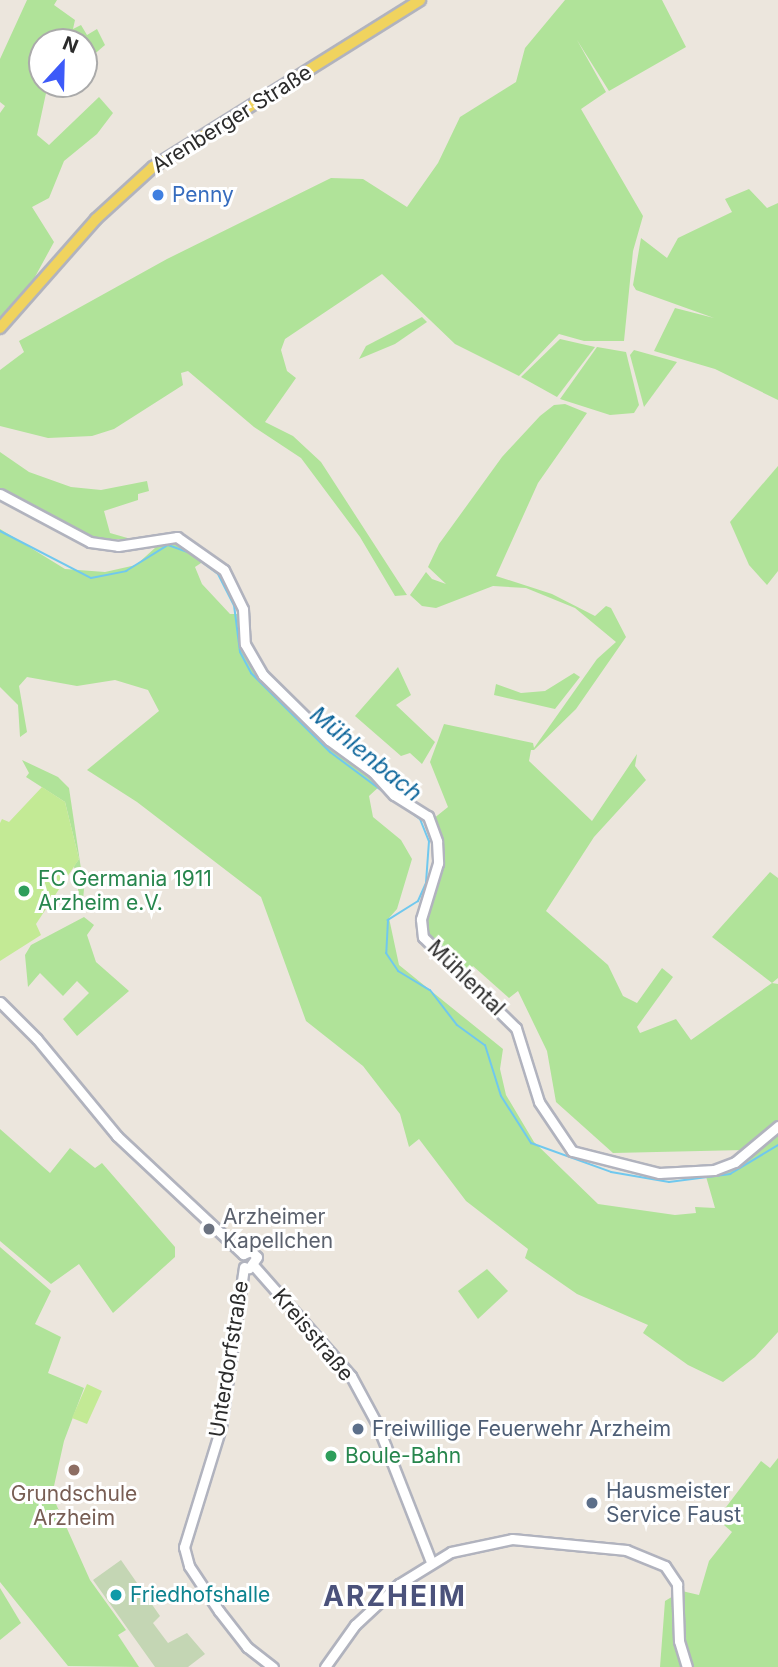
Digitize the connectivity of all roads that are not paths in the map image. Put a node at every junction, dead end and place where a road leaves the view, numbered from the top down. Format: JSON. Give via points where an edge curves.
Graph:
{"nodes":[{"id":1,"x":420,"y":0,"type":"edge"},
{"id":2,"x":0,"y":328,"type":"edge"},
{"id":3,"x":0,"y":494,"type":"edge"},
{"id":4,"x":0,"y":1002,"type":"edge"},
{"id":5,"x":778,"y":1126,"type":"edge"},
{"id":6,"x":243,"y":1254,"type":"junction"},
{"id":7,"x":249,"y":1266,"type":"junction"},
{"id":8,"x":431,"y":1562,"type":"junction"},
{"id":9,"x":273,"y":1667,"type":"edge"},
{"id":10,"x":326,"y":1667,"type":"edge"},
{"id":11,"x":687,"y":1667,"type":"edge"}],
"edges":[{"from":1,"to":2,"type":"main road","name":"Arenberger Straße","via":[[153,167],[96,219]]},
{"from":3,"to":5,"type":"street","name":"Mühlental","via":[[90,542],[118,546],[177,537],[221,567],[242,605],[247,649],[263,675],[329,740],[373,772],[394,795],[428,816],[437,841],[438,863],[421,919],[423,937],[516,1028],[539,1102],[572,1151],[659,1173],[714,1170],[735,1162]]},
{"from":4,"to":6,"type":"street","name":"Kreisstraße","via":[[51,1055],[117,1136]]},
{"from":6,"to":7,"type":"street"},
{"from":6,"to":7,"type":"street","name":"Kreisstraße","via":[[256,1254]]},
{"from":7,"to":8,"type":"street","name":"Kreisstraße","via":[[353,1380],[377,1424]]},
{"from":7,"to":9,"type":"street","name":"Unterdorfstraße","via":[[221,1427],[184,1547],[206,1594],[247,1647]]},
{"from":8,"to":10,"type":"street","via":[[370,1609]]},
{"from":8,"to":11,"type":"street","via":[[464,1547],[512,1539],[626,1550],[657,1561],[674,1575],[677,1584],[679,1641]]}]}
